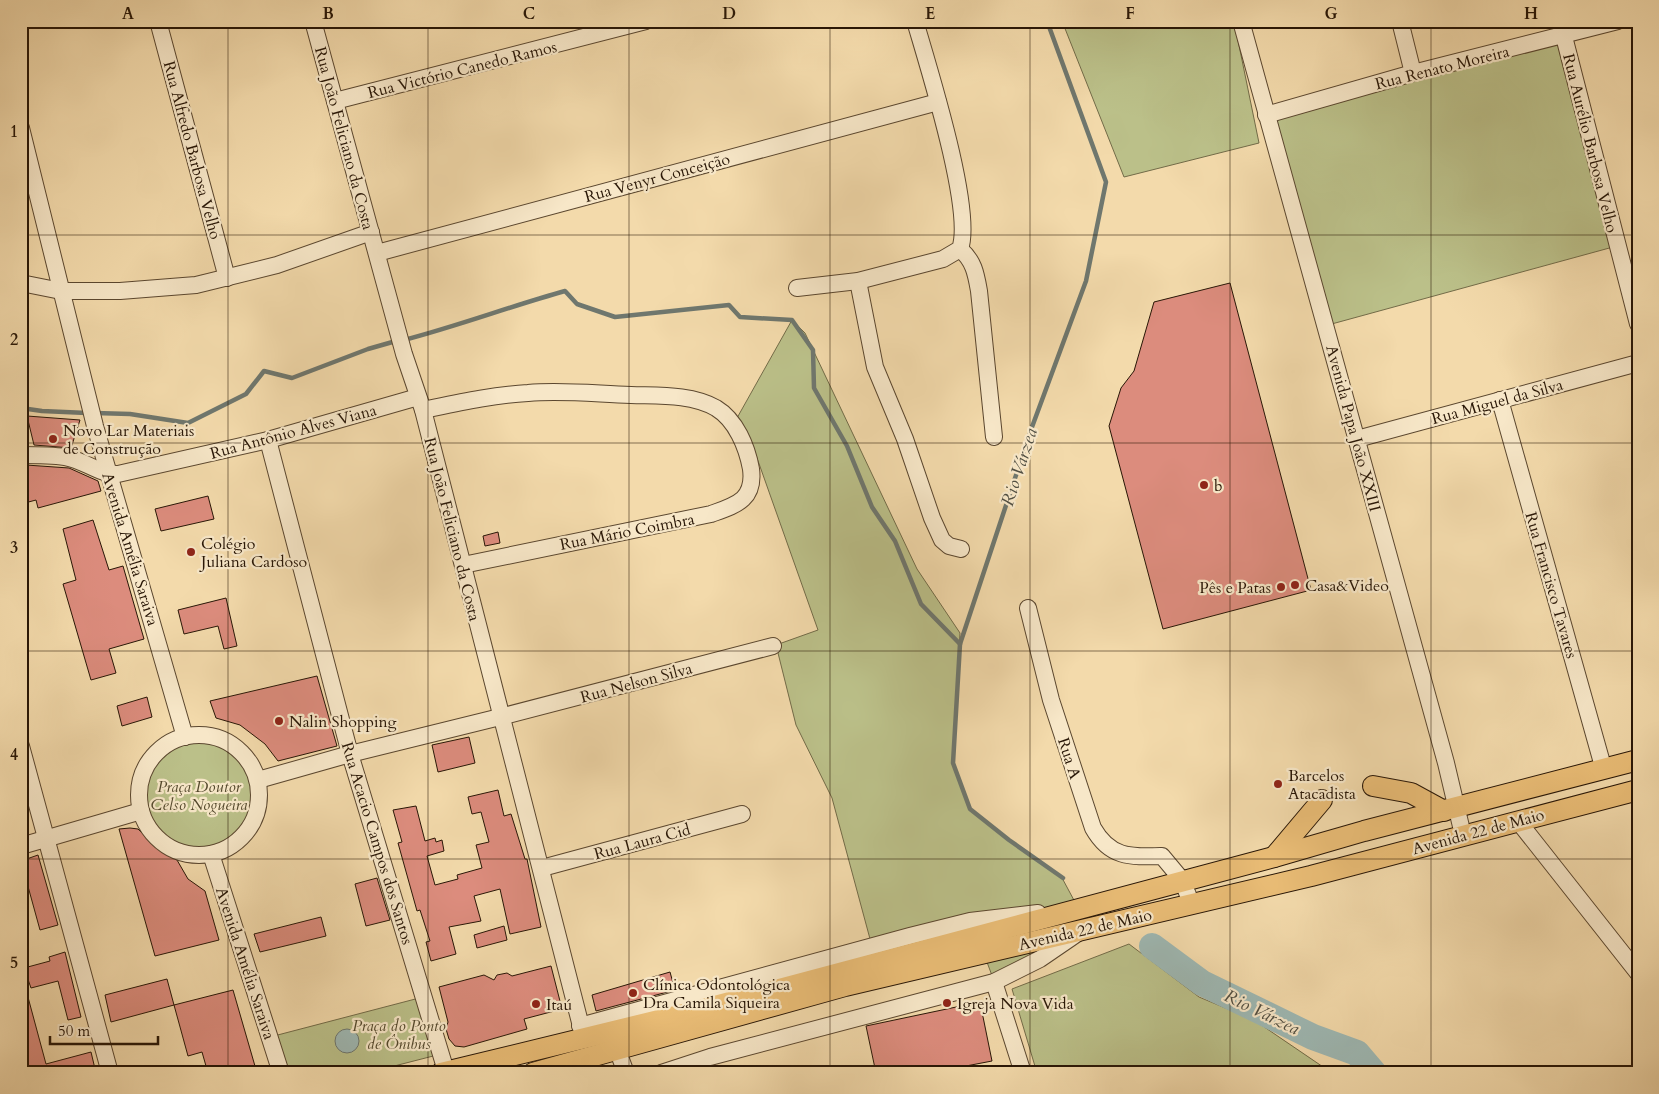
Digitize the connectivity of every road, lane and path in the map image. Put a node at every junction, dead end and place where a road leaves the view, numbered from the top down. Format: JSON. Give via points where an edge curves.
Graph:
{"nodes":[{"id":1,"x":158,"y":21,"type":"edge"},
{"id":2,"x":313,"y":21,"type":"edge"},
{"id":3,"x":646,"y":21,"type":"edge"},
{"id":4,"x":915,"y":21,"type":"edge"},
{"id":5,"x":1241,"y":21,"type":"edge"},
{"id":6,"x":1400,"y":21,"type":"edge"},
{"id":7,"x":1618,"y":21,"type":"edge"},
{"id":8,"x":1562,"y":29,"type":"edge"},
{"id":9,"x":1413,"y":73,"type":"junction"},
{"id":10,"x":336,"y":101,"type":"junction"},
{"id":11,"x":938,"y":102,"type":"junction"},
{"id":12,"x":1266,"y":115,"type":"junction"},
{"id":13,"x":21,"y":128,"type":"edge"},
{"id":14,"x":371,"y":232,"type":"junction"},
{"id":15,"x":960,"y":249,"type":"junction"},
{"id":16,"x":377,"y":253,"type":"junction"},
{"id":17,"x":227,"y":278,"type":"junction"},
{"id":18,"x":858,"y":281,"type":"junction"},
{"id":19,"x":21,"y":284,"type":"edge"},
{"id":20,"x":797,"y":288,"type":"dead end"},
{"id":21,"x":61,"y":291,"type":"junction"},
{"id":22,"x":1638,"y":324,"type":"edge"},
{"id":23,"x":1638,"y":363,"type":"edge"},
{"id":24,"x":1500,"y":400,"type":"junction"},
{"id":25,"x":420,"y":403,"type":"junction"},
{"id":26,"x":994,"y":437,"type":"dead end"},
{"id":27,"x":268,"y":440,"type":"junction"},
{"id":28,"x":1357,"y":440,"type":"junction"},
{"id":29,"x":21,"y":454,"type":"edge"},
{"id":30,"x":749,"y":456,"type":"joint"},
{"id":31,"x":109,"y":474,"type":"junction"},
{"id":32,"x":961,"y":549,"type":"dead end"},
{"id":33,"x":463,"y":565,"type":"junction"},
{"id":34,"x":1028,"y":608,"type":"dead end"},
{"id":35,"x":773,"y":646,"type":"dead end"},
{"id":36,"x":500,"y":717,"type":"junction"},
{"id":37,"x":185,"y":737,"type":"junction"},
{"id":38,"x":21,"y":746,"type":"edge"},
{"id":39,"x":350,"y":754,"type":"junction"},
{"id":40,"x":1638,"y":760,"type":"edge"},
{"id":41,"x":1604,"y":770,"type":"junction"},
{"id":42,"x":258,"y":780,"type":"junction"},
{"id":43,"x":1373,"y":786,"type":"dead end"},
{"id":44,"x":1638,"y":790,"type":"edge"},
{"id":45,"x":1322,"y":800,"type":"dead end"},
{"id":46,"x":1451,"y":810,"type":"junction"},
{"id":47,"x":141,"y":811,"type":"junction"},
{"id":48,"x":742,"y":814,"type":"dead end"},
{"id":49,"x":1518,"y":821,"type":"junction"},
{"id":50,"x":1463,"y":835,"type":"junction"},
{"id":51,"x":47,"y":839,"type":"junction"},
{"id":52,"x":21,"y":846,"type":"edge"},
{"id":53,"x":211,"y":854,"type":"junction"},
{"id":54,"x":1274,"y":857,"type":"junction"},
{"id":55,"x":542,"y":868,"type":"junction"},
{"id":56,"x":1182,"y":880,"type":"junction"},
{"id":57,"x":1192,"y":905,"type":"junction"},
{"id":58,"x":1083,"y":930,"type":"junction"},
{"id":59,"x":1638,"y":973,"type":"edge"},
{"id":60,"x":994,"y":982,"type":"junction"},
{"id":61,"x":582,"y":1032,"type":"junction"},
{"id":62,"x":617,"y":1049,"type":"junction"},
{"id":63,"x":444,"y":1072,"type":"edge"},
{"id":64,"x":110,"y":1073,"type":"edge"},
{"id":65,"x":281,"y":1073,"type":"edge"},
{"id":66,"x":533,"y":1073,"type":"edge"},
{"id":67,"x":626,"y":1073,"type":"edge"},
{"id":68,"x":661,"y":1073,"type":"edge"},
{"id":69,"x":1023,"y":1073,"type":"edge"}],
"edges":[{"from":1,"to":17,"type":"street","name":"Rua Alfredo Barbosa Velho"},
{"from":2,"to":10,"type":"street","name":"Rua João Feliciano da Costa"},
{"from":3,"to":10,"type":"street","name":"Rua Victório Canedo Ramos"},
{"from":4,"to":11,"type":"street"},
{"from":5,"to":12,"type":"street","name":"Avenida Papa João XXIII"},
{"from":6,"to":9,"type":"street"},
{"from":7,"to":8,"type":"street","name":"Rua Renato Moreira"},
{"from":8,"to":9,"type":"street","name":"Rua Renato Moreira"},
{"from":8,"to":22,"type":"street","name":"Rua Aurélio Barbosa Velho"},
{"from":9,"to":12,"type":"street","name":"Rua Renato Moreira"},
{"from":10,"to":14,"type":"street","name":"Rua João Feliciano da Costa"},
{"from":11,"to":15,"type":"street","via":[[961,205],[964,239]]},
{"from":11,"to":16,"type":"street","name":"Rua Venyr Conceição"},
{"from":12,"to":28,"type":"street","name":"Avenida Papa João XXIII"},
{"from":13,"to":21,"type":"street","name":"Avenida Amélia Saraiva"},
{"from":14,"to":16,"type":"street","name":"Rua João Feliciano da Costa"},
{"from":14,"to":17,"type":"street","via":[[277,265]]},
{"from":15,"to":18,"type":"street","via":[[943,259]]},
{"from":15,"to":26,"type":"street","via":[[974,267],[979,291]]},
{"from":16,"to":25,"type":"street","name":"Rua João Feliciano da Costa"},
{"from":17,"to":21,"type":"street","via":[[196,285]]},
{"from":18,"to":20,"type":"street"},
{"from":18,"to":32,"type":"street","via":[[875,367],[932,518],[942,540]]},
{"from":19,"to":21,"type":"street"},
{"from":21,"to":31,"type":"street","name":"Avenida Amélia Saraiva"},
{"from":23,"to":24,"type":"street","name":"Rua Miguel da Silva"},
{"from":24,"to":28,"type":"street","name":"Rua Miguel da Silva"},
{"from":24,"to":41,"type":"street","name":"Rua Francisco Tavares"},
{"from":25,"to":27,"type":"street","name":"Rua Antônio Alves Viana"},
{"from":25,"to":30,"type":"street","name":"Rua Antônio Alves Viana","via":[[529,392],[674,396],[716,408],[729,419]]},
{"from":25,"to":33,"type":"street","name":"Rua João Feliciano da Costa"},
{"from":27,"to":31,"type":"street","name":"Rua Antônio Alves Viana","via":[[142,470]]},
{"from":27,"to":39,"type":"street","name":"Rua Acacio Campos dos Santos"},
{"from":28,"to":46,"type":"street","name":"Avenida Papa João XXIII"},
{"from":29,"to":31,"type":"street","via":[[65,457]]},
{"from":30,"to":33,"type":"street","name":"Rua Mário Coimbra","via":[[753,484],[747,496],[720,511]]},
{"from":31,"to":37,"type":"street","name":"Avenida Amélia Saraiva"},
{"from":33,"to":36,"type":"street","name":"Rua João Feliciano da Costa"},
{"from":34,"to":56,"type":"street","name":"Rua A","via":[[1051,700],[1093,828],[1101,843],[1114,852],[1142,857],[1162,856]]},
{"from":35,"to":36,"type":"street","name":"Rua Nelson Silva"},
{"from":36,"to":39,"type":"street","name":"Rua Nelson Silva"},
{"from":36,"to":55,"type":"street","name":"Rua João Feliciano da Costa"},
{"from":37,"to":42,"type":"street","via":[[208,736],[230,744],[248,759]]},
{"from":37,"to":47,"type":"street","via":[[161,749],[151,759],[140,784]]},
{"from":38,"to":51,"type":"street"},
{"from":39,"to":42,"type":"street","name":"Rua Nelson Silva"},
{"from":39,"to":63,"type":"street","name":"Rua Acacio Campos dos Santos"},
{"from":40,"to":41,"type":"main road","name":"Avenida 22 de Maio"},
{"from":41,"to":46,"type":"main road","name":"Avenida 22 de Maio"},
{"from":42,"to":53,"type":"street","via":[[259,804],[251,827],[234,844]]},
{"from":43,"to":46,"type":"main road","via":[[1411,793]]},
{"from":44,"to":49,"type":"main road","name":"Avenida 22 de Maio"},
{"from":45,"to":54,"type":"main road"},
{"from":46,"to":50,"type":"street","name":"Avenida Papa João XXIII"},
{"from":46,"to":54,"type":"main road","name":"Avenida 22 de Maio"},
{"from":47,"to":51,"type":"street"},
{"from":47,"to":53,"type":"street","via":[[150,829],[172,849],[191,855]]},
{"from":48,"to":55,"type":"street","name":"Rua Laura Cid"},
{"from":49,"to":50,"type":"main road","name":"Avenida 22 de Maio"},
{"from":49,"to":59,"type":"street"},
{"from":50,"to":57,"type":"main road","name":"Avenida 22 de Maio"},
{"from":51,"to":52,"type":"street"},
{"from":51,"to":64,"type":"street"},
{"from":53,"to":65,"type":"street","name":"Avenida Amélia Saraiva"},
{"from":54,"to":56,"type":"main road","name":"Avenida 22 de Maio"},
{"from":55,"to":61,"type":"street","name":"Rua João Feliciano da Costa"},
{"from":56,"to":57,"type":"street"},
{"from":56,"to":61,"type":"main road","name":"Avenida 22 de Maio","via":[[710,1007]]},
{"from":57,"to":58,"type":"main road","name":"Avenida 22 de Maio"},
{"from":58,"to":60,"type":"street","via":[[1040,959]]},
{"from":58,"to":62,"type":"main road","name":"Avenida 22 de Maio","via":[[845,986]]},
{"from":60,"to":68,"type":"street","via":[[710,1057]]},
{"from":60,"to":69,"type":"street"},
{"from":61,"to":63,"type":"main road","name":"Avenida 22 de Maio"},
{"from":62,"to":66,"type":"main road","name":"Avenida 22 de Maio"},
{"from":62,"to":67,"type":"street"}]}
